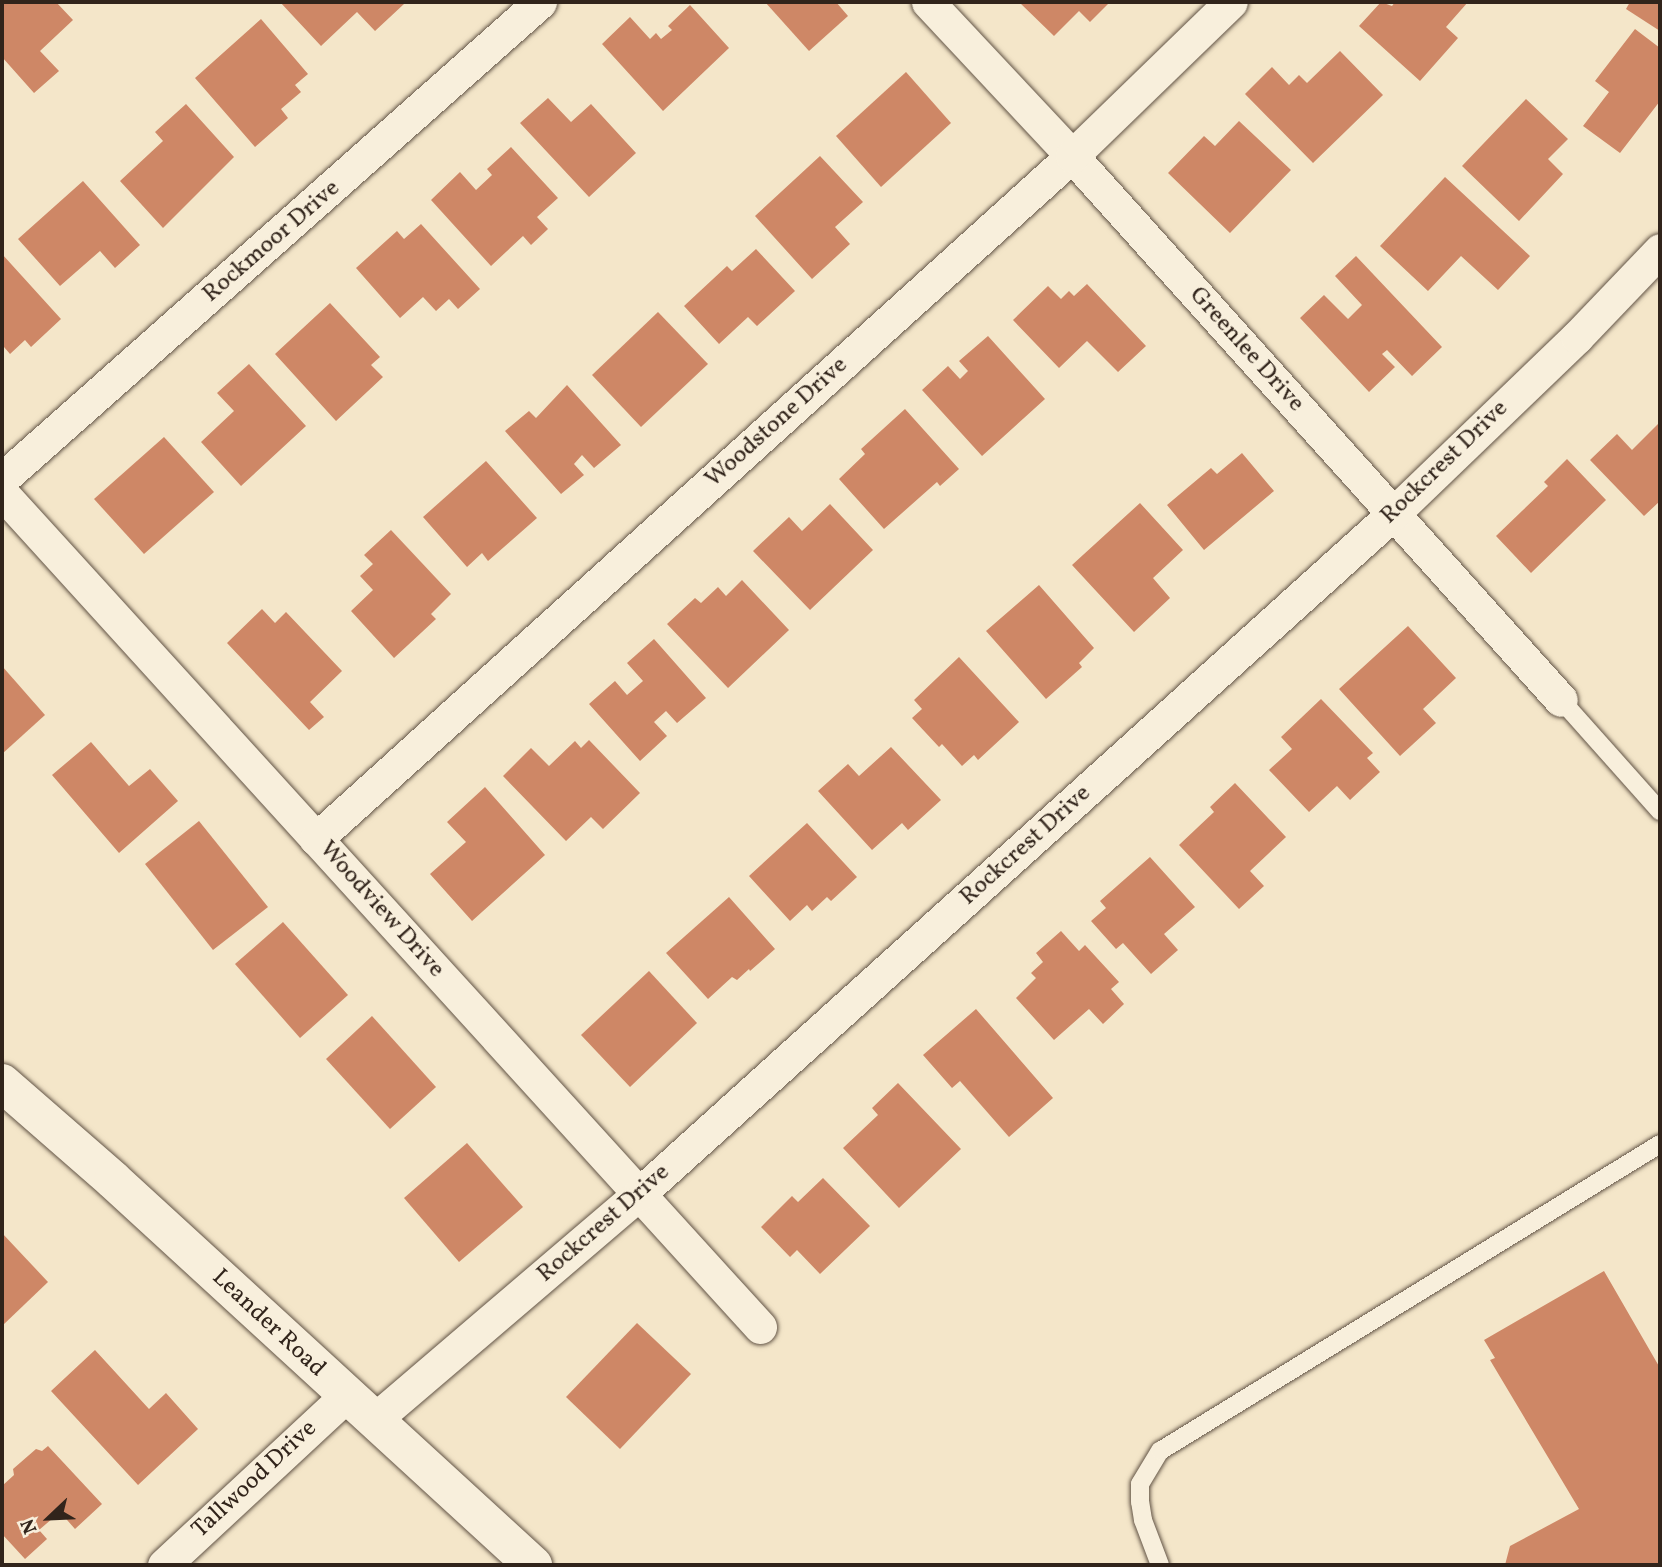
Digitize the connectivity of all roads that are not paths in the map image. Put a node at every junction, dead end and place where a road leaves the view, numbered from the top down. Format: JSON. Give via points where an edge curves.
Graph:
{"nodes":[{"id":1,"x":540,"y":2,"type":"edge"},
{"id":2,"x":928,"y":2,"type":"edge"},
{"id":3,"x":1231,"y":2,"type":"edge"},
{"id":4,"x":1072,"y":156,"type":"junction"},
{"id":5,"x":1660,"y":250,"type":"edge"},
{"id":6,"x":2,"y":479,"type":"edge"},
{"id":7,"x":2,"y":493,"type":"edge"},
{"id":8,"x":1393,"y":514,"type":"junction"},
{"id":9,"x":1561,"y":700,"type":"joint"},
{"id":10,"x":1660,"y":811,"type":"edge"},
{"id":11,"x":316,"y":839,"type":"junction"},
{"id":12,"x":2,"y":1083,"type":"edge"},
{"id":13,"x":1660,"y":1144,"type":"edge"},
{"id":14,"x":639,"y":1194,"type":"junction"},
{"id":15,"x":760,"y":1327,"type":"dead end"},
{"id":16,"x":346,"y":1396,"type":"junction"},
{"id":17,"x":373,"y":1421,"type":"junction"},
{"id":18,"x":164,"y":1565,"type":"edge"},
{"id":19,"x":533,"y":1565,"type":"edge"},
{"id":20,"x":1160,"y":1565,"type":"edge"}],
"edges":[{"from":1,"to":6,"type":"street","name":"Rockmoor Drive"},
{"from":2,"to":4,"type":"street","name":"Greenlee Drive"},
{"from":3,"to":4,"type":"street","name":"Woodstone Drive"},
{"from":4,"to":8,"type":"street","name":"Greenlee Drive"},
{"from":4,"to":11,"type":"street","name":"Woodstone Drive"},
{"from":5,"to":8,"type":"street","name":"Rockcrest Drive","via":[[1577,337]]},
{"from":7,"to":11,"type":"street","name":"Woodview Drive"},
{"from":8,"to":9,"type":"street","name":"Greenlee Drive"},
{"from":8,"to":14,"type":"street","name":"Rockcrest Drive"},
{"from":9,"to":10,"type":"lane"},
{"from":11,"to":14,"type":"street","name":"Woodview Drive"},
{"from":12,"to":16,"type":"main road","name":"Leander Road"},
{"from":13,"to":20,"type":"lane","via":[[1160,1451],[1140,1484],[1140,1502]]},
{"from":14,"to":15,"type":"street","name":"Woodview Drive"},
{"from":14,"to":17,"type":"street","name":"Rockcrest Drive"},
{"from":16,"to":17,"type":"main road","name":"Leander Road"},
{"from":16,"to":18,"type":"street","name":"Tallwood Drive"},
{"from":17,"to":19,"type":"main road","name":"Leander Road"}]}
